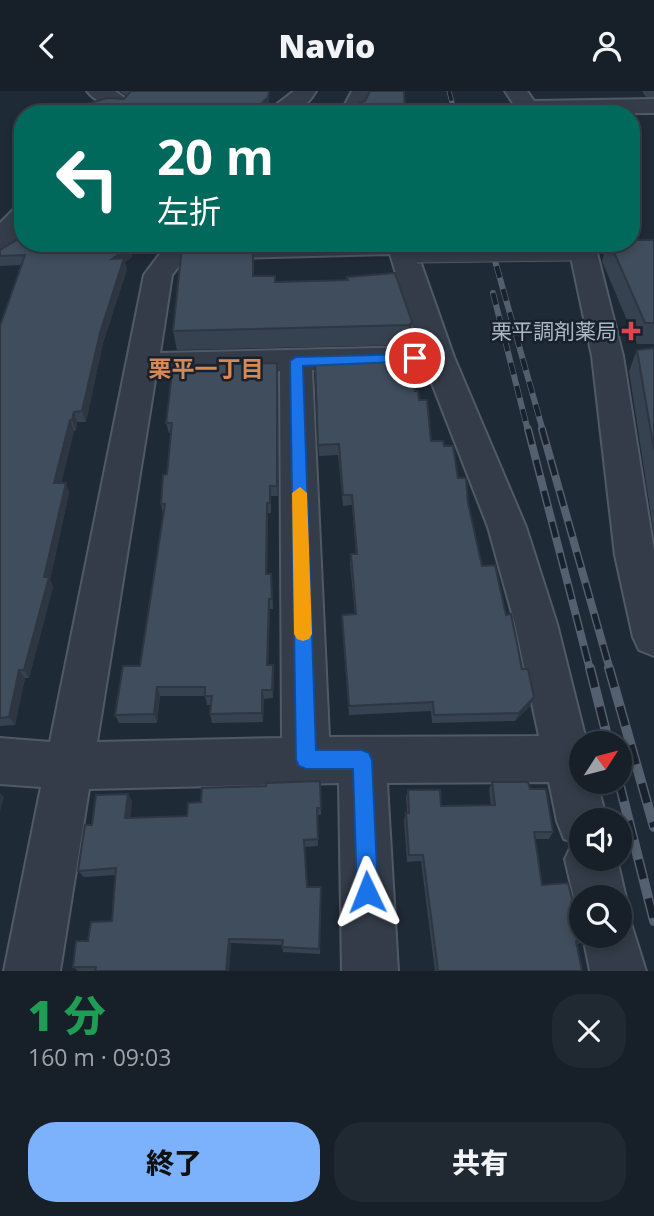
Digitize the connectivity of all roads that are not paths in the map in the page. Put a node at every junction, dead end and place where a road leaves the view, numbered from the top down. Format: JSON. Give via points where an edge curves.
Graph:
{"nodes":[{"id":1,"x":305,"y":91,"type":"edge"},
{"id":2,"x":290,"y":105,"type":"edge"},
{"id":3,"x":14,"y":223,"type":"edge"},
{"id":4,"x":0,"y":247,"type":"edge"},
{"id":5,"x":175,"y":252,"type":"edge"},
{"id":6,"x":411,"y":252,"type":"edge"},
{"id":7,"x":588,"y":252,"type":"edge"},
{"id":8,"x":438,"y":358,"type":"junction"},
{"id":9,"x":296,"y":361,"type":"junction"},
{"id":10,"x":141,"y":364,"type":"junction"},
{"id":11,"x":654,"y":637,"type":"edge"},
{"id":12,"x":567,"y":759,"type":"junction"},
{"id":13,"x":306,"y":760,"type":"junction"},
{"id":14,"x":362,"y":760,"type":"junction"},
{"id":15,"x":0,"y":761,"type":"edge"},
{"id":16,"x":69,"y":766,"type":"junction"},
{"id":17,"x":579,"y":808,"type":"edge"},
{"id":18,"x":613,"y":948,"type":"edge"},
{"id":19,"x":32,"y":971,"type":"edge"},
{"id":20,"x":370,"y":971,"type":"edge"},
{"id":21,"x":618,"y":971,"type":"edge"}],
"edges":[{"from":1,"to":2,"type":"street"},
{"from":3,"to":4,"type":"street"},
{"from":5,"to":10,"type":"street","via":[[158,275]]},
{"from":6,"to":8,"type":"street"},
{"from":7,"to":11,"type":"street","via":[[602,318],[626,358],[634,545]]},
{"from":8,"to":9,"type":"street"},
{"from":8,"to":12,"type":"street","via":[[507,527],[536,624]]},
{"from":9,"to":10,"type":"street"},
{"from":9,"to":13,"type":"street"},
{"from":10,"to":16,"type":"street"},
{"from":12,"to":14,"type":"street"},
{"from":12,"to":17,"type":"street"},
{"from":13,"to":14,"type":"street"},
{"from":13,"to":16,"type":"street"},
{"from":14,"to":20,"type":"street"},
{"from":15,"to":16,"type":"street"},
{"from":16,"to":19,"type":"street"},
{"from":18,"to":21,"type":"street"}]}
